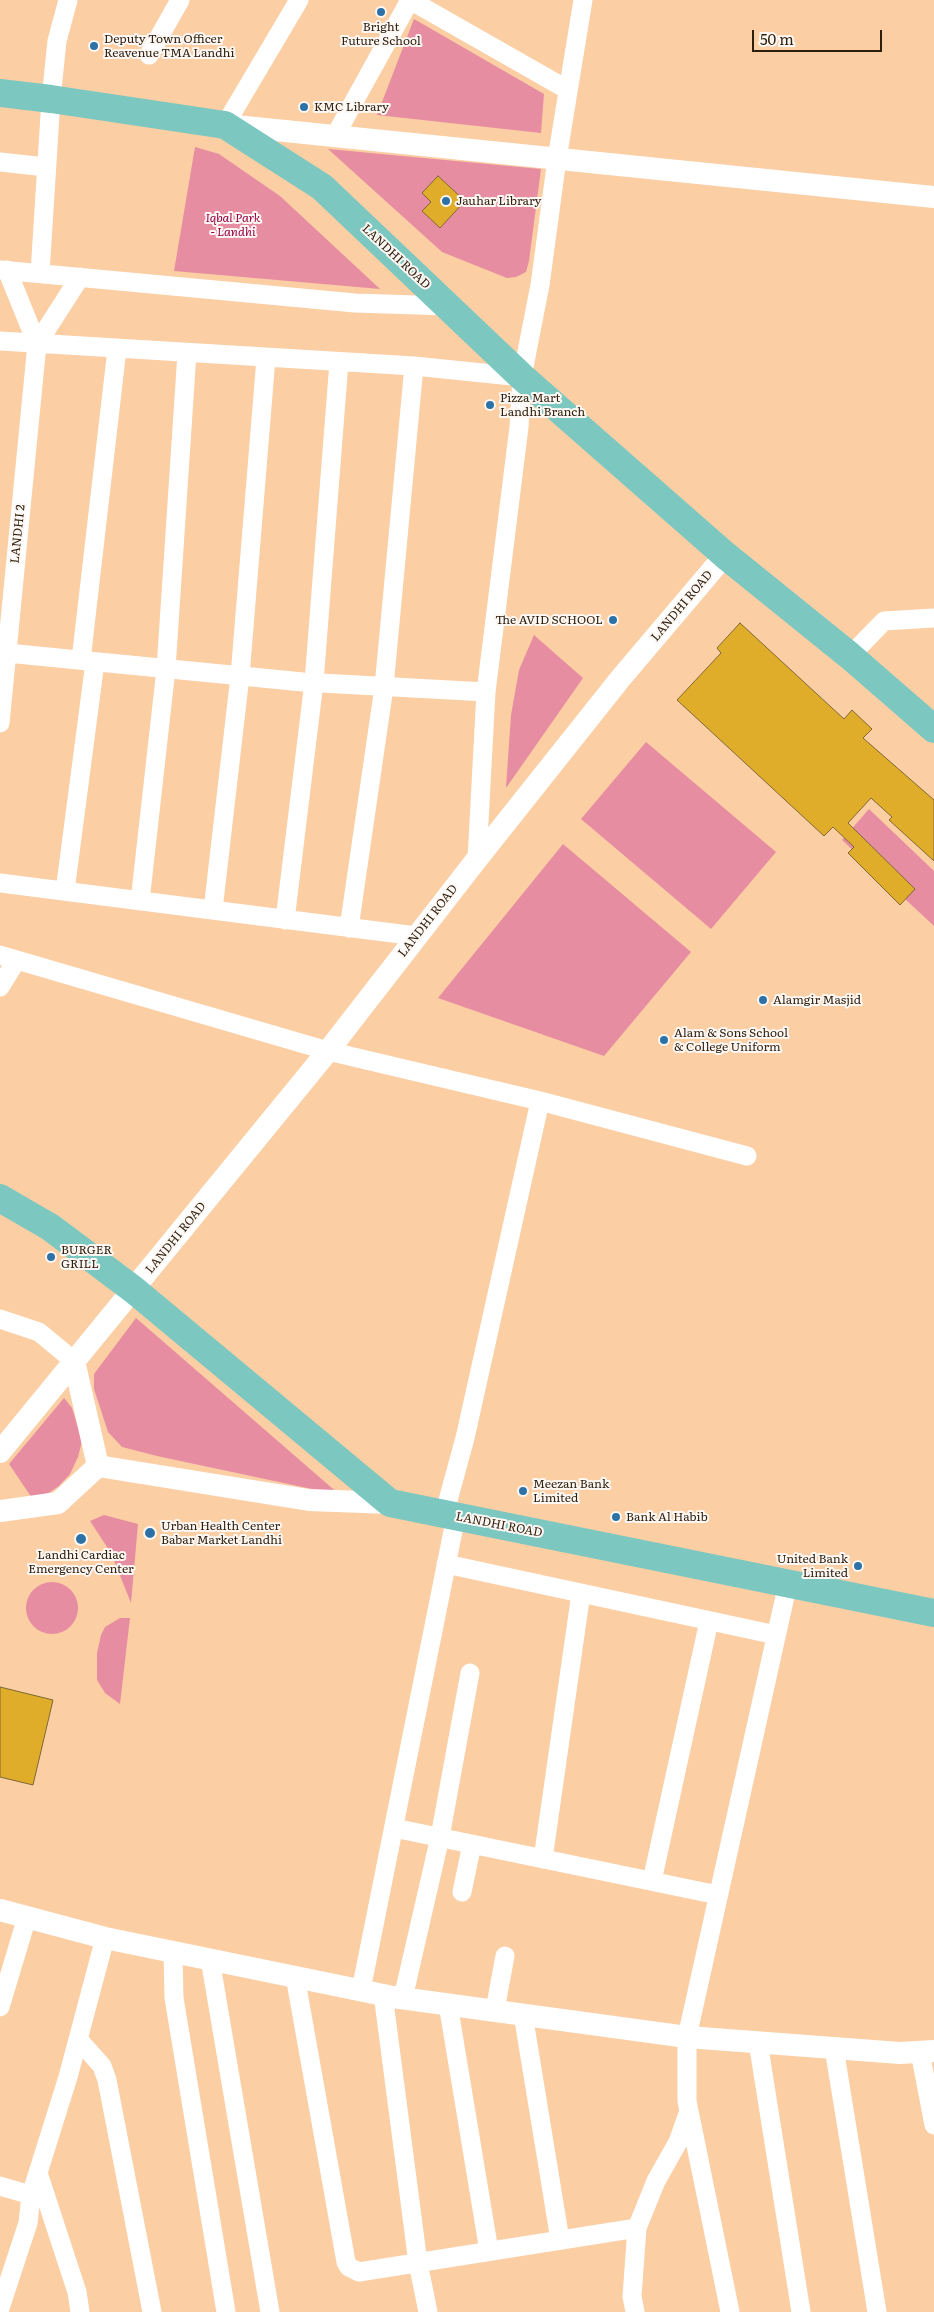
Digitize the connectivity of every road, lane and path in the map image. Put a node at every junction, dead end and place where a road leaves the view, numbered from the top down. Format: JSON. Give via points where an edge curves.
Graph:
{"nodes":[{"id":1,"x":68,"y":0,"type":"edge"},
{"id":2,"x":180,"y":0,"type":"edge"},
{"id":3,"x":299,"y":0,"type":"edge"},
{"id":4,"x":410,"y":0,"type":"edge"},
{"id":5,"x":583,"y":0,"type":"edge"},
{"id":6,"x":149,"y":55,"type":"dead end"},
{"id":7,"x":568,"y":90,"type":"junction"},
{"id":8,"x":0,"y":93,"type":"edge"},
{"id":9,"x":51,"y":99,"type":"junction"},
{"id":10,"x":225,"y":125,"type":"junction"},
{"id":11,"x":335,"y":136,"type":"junction"},
{"id":12,"x":557,"y":159,"type":"junction"},
{"id":13,"x":0,"y":162,"type":"edge"},
{"id":14,"x":46,"y":167,"type":"junction"},
{"id":15,"x":934,"y":197,"type":"edge"},
{"id":16,"x":3,"y":270,"type":"edge"},
{"id":17,"x":40,"y":273,"type":"junction"},
{"id":18,"x":80,"y":277,"type":"junction"},
{"id":19,"x":447,"y":306,"type":"junction"},
{"id":20,"x":0,"y":341,"type":"edge"},
{"id":21,"x":37,"y":344,"type":"junction"},
{"id":22,"x":117,"y":349,"type":"junction"},
{"id":23,"x":187,"y":353,"type":"junction"},
{"id":24,"x":266,"y":358,"type":"junction"},
{"id":25,"x":339,"y":362,"type":"junction"},
{"id":26,"x":414,"y":366,"type":"junction"},
{"id":27,"x":522,"y":377,"type":"junction"},
{"id":28,"x":725,"y":555,"type":"junction"},
{"id":29,"x":7,"y":576,"type":"edge"},
{"id":30,"x":934,"y":618,"type":"edge"},
{"id":31,"x":7,"y":653,"type":"junction"},
{"id":32,"x":850,"y":656,"type":"junction"},
{"id":33,"x":88,"y":661,"type":"junction"},
{"id":34,"x":166,"y":668,"type":"junction"},
{"id":35,"x":240,"y":676,"type":"junction"},
{"id":36,"x":314,"y":682,"type":"junction"},
{"id":37,"x":384,"y":687,"type":"junction"},
{"id":38,"x":486,"y":692,"type":"junction"},
{"id":39,"x":0,"y":723,"type":"edge"},
{"id":40,"x":934,"y":730,"type":"edge"},
{"id":41,"x":477,"y":859,"type":"junction"},
{"id":42,"x":0,"y":883,"type":"edge"},
{"id":43,"x":65,"y":892,"type":"junction"},
{"id":44,"x":140,"y":901,"type":"junction"},
{"id":45,"x":213,"y":910,"type":"junction"},
{"id":46,"x":285,"y":920,"type":"junction"},
{"id":47,"x":349,"y":928,"type":"junction"},
{"id":48,"x":416,"y":936,"type":"junction"},
{"id":49,"x":8,"y":958,"type":"edge"},
{"id":50,"x":0,"y":987,"type":"edge"},
{"id":51,"x":328,"y":1051,"type":"junction"},
{"id":52,"x":540,"y":1101,"type":"junction"},
{"id":53,"x":747,"y":1156,"type":"dead end"},
{"id":54,"x":0,"y":1198,"type":"edge"},
{"id":55,"x":134,"y":1290,"type":"junction"},
{"id":56,"x":0,"y":1320,"type":"edge"},
{"id":57,"x":74,"y":1362,"type":"junction"},
{"id":58,"x":7,"y":1431,"type":"edge"},
{"id":59,"x":0,"y":1452,"type":"edge"},
{"id":60,"x":98,"y":1466,"type":"junction"},
{"id":61,"x":390,"y":1504,"type":"junction"},
{"id":62,"x":0,"y":1511,"type":"edge"},
{"id":63,"x":450,"y":1515,"type":"junction"},
{"id":64,"x":446,"y":1564,"type":"junction"},
{"id":65,"x":788,"y":1584,"type":"junction"},
{"id":66,"x":581,"y":1593,"type":"junction"},
{"id":67,"x":934,"y":1613,"type":"edge"},
{"id":68,"x":709,"y":1621,"type":"junction"},
{"id":69,"x":776,"y":1636,"type":"junction"},
{"id":70,"x":470,"y":1673,"type":"dead end"},
{"id":71,"x":394,"y":1828,"type":"junction"},
{"id":72,"x":440,"y":1837,"type":"junction"},
{"id":73,"x":472,"y":1844,"type":"junction"},
{"id":74,"x":543,"y":1859,"type":"junction"},
{"id":75,"x":652,"y":1881,"type":"junction"},
{"id":76,"x":462,"y":1892,"type":"dead end"},
{"id":77,"x":718,"y":1895,"type":"junction"},
{"id":78,"x":0,"y":1910,"type":"edge"},
{"id":79,"x":27,"y":1917,"type":"junction"},
{"id":80,"x":105,"y":1938,"type":"junction"},
{"id":81,"x":173,"y":1952,"type":"junction"},
{"id":82,"x":505,"y":1956,"type":"dead end"},
{"id":83,"x":210,"y":1959,"type":"junction"},
{"id":84,"x":295,"y":1976,"type":"junction"},
{"id":85,"x":361,"y":1990,"type":"junction"},
{"id":86,"x":393,"y":1996,"type":"junction"},
{"id":87,"x":448,"y":2004,"type":"junction"},
{"id":88,"x":0,"y":2007,"type":"edge"},
{"id":89,"x":494,"y":2010,"type":"junction"},
{"id":90,"x":523,"y":2014,"type":"junction"},
{"id":91,"x":687,"y":2037,"type":"junction"},
{"id":92,"x":78,"y":2039,"type":"junction"},
{"id":93,"x":758,"y":2042,"type":"junction"},
{"id":94,"x":834,"y":2048,"type":"junction"},
{"id":95,"x":927,"y":2051,"type":"edge"},
{"id":96,"x":690,"y":2111,"type":"junction"},
{"id":97,"x":934,"y":2125,"type":"edge"},
{"id":98,"x":38,"y":2173,"type":"junction"},
{"id":99,"x":0,"y":2186,"type":"edge"},
{"id":100,"x":31,"y":2195,"type":"junction"},
{"id":101,"x":637,"y":2228,"type":"junction"},
{"id":102,"x":560,"y":2240,"type":"junction"},
{"id":103,"x":489,"y":2251,"type":"junction"},
{"id":104,"x":418,"y":2263,"type":"junction"},
{"id":105,"x":634,"y":2304,"type":"edge"},
{"id":106,"x":0,"y":2308,"type":"edge"},
{"id":107,"x":80,"y":2312,"type":"edge"},
{"id":108,"x":152,"y":2312,"type":"edge"},
{"id":109,"x":226,"y":2312,"type":"edge"},
{"id":110,"x":270,"y":2312,"type":"edge"},
{"id":111,"x":428,"y":2312,"type":"edge"},
{"id":112,"x":619,"y":2312,"type":"edge"},
{"id":113,"x":730,"y":2312,"type":"edge"},
{"id":114,"x":802,"y":2312,"type":"edge"},
{"id":115,"x":877,"y":2312,"type":"edge"}],
"edges":[{"from":1,"to":9,"type":"street","via":[[57,41]]},
{"from":2,"to":6,"type":"street"},
{"from":3,"to":10,"type":"street"},
{"from":4,"to":7,"type":"street"},
{"from":4,"to":11,"type":"street"},
{"from":5,"to":7,"type":"street"},
{"from":7,"to":12,"type":"street"},
{"from":8,"to":9,"type":"main road","name":"LANDHI ROAD"},
{"from":9,"to":10,"type":"main road","name":"LANDHI ROAD"},
{"from":9,"to":14,"type":"street"},
{"from":10,"to":11,"type":"street"},
{"from":10,"to":19,"type":"main road","name":"LANDHI ROAD","via":[[322,187]]},
{"from":11,"to":12,"type":"street"},
{"from":12,"to":15,"type":"street"},
{"from":12,"to":27,"type":"street","via":[[540,286]]},
{"from":13,"to":14,"type":"street"},
{"from":14,"to":17,"type":"street"},
{"from":16,"to":17,"type":"street"},
{"from":16,"to":21,"type":"street"},
{"from":17,"to":18,"type":"street"},
{"from":18,"to":19,"type":"street","via":[[354,303]]},
{"from":18,"to":21,"type":"street"},
{"from":19,"to":27,"type":"main road","name":"LANDHI ROAD"},
{"from":20,"to":21,"type":"street"},
{"from":21,"to":22,"type":"street"},
{"from":21,"to":29,"type":"street","name":"LANDHI 2"},
{"from":22,"to":23,"type":"street"},
{"from":22,"to":33,"type":"street"},
{"from":23,"to":24,"type":"street"},
{"from":23,"to":34,"type":"street"},
{"from":24,"to":25,"type":"street"},
{"from":24,"to":35,"type":"street"},
{"from":25,"to":26,"type":"street"},
{"from":25,"to":36,"type":"street"},
{"from":26,"to":27,"type":"street"},
{"from":26,"to":37,"type":"street"},
{"from":27,"to":28,"type":"main road","name":"LANDHI ROAD"},
{"from":27,"to":38,"type":"street","via":[[520,427]]},
{"from":28,"to":32,"type":"main road","name":"LANDHI ROAD"},
{"from":28,"to":41,"type":"street","name":"LANDHI ROAD","via":[[620,679]]},
{"from":29,"to":31,"type":"street","name":"LANDHI 2"},
{"from":30,"to":32,"type":"street","via":[[884,621]]},
{"from":31,"to":33,"type":"street"},
{"from":31,"to":39,"type":"street","name":"LANDHI 2"},
{"from":32,"to":40,"type":"main road","name":"LANDHI ROAD"},
{"from":33,"to":34,"type":"street"},
{"from":33,"to":43,"type":"street"},
{"from":34,"to":35,"type":"street"},
{"from":34,"to":44,"type":"street"},
{"from":35,"to":36,"type":"street"},
{"from":35,"to":45,"type":"street"},
{"from":36,"to":37,"type":"street"},
{"from":36,"to":46,"type":"street"},
{"from":37,"to":38,"type":"street"},
{"from":37,"to":47,"type":"street"},
{"from":38,"to":41,"type":"street"},
{"from":41,"to":48,"type":"street","name":"LANDHI ROAD"},
{"from":42,"to":43,"type":"street"},
{"from":43,"to":44,"type":"street"},
{"from":44,"to":45,"type":"street"},
{"from":45,"to":46,"type":"street"},
{"from":46,"to":47,"type":"street"},
{"from":47,"to":48,"type":"street"},
{"from":48,"to":51,"type":"street","name":"LANDHI ROAD"},
{"from":49,"to":50,"type":"street"},
{"from":49,"to":51,"type":"street"},
{"from":51,"to":52,"type":"street"},
{"from":51,"to":55,"type":"street","name":"LANDHI ROAD"},
{"from":52,"to":53,"type":"street"},
{"from":52,"to":63,"type":"street"},
{"from":54,"to":55,"type":"main road","name":"LANDHI ROAD","via":[[50,1227]]},
{"from":55,"to":57,"type":"street","name":"LANDHI ROAD"},
{"from":55,"to":61,"type":"main road","name":"LANDHI ROAD"},
{"from":56,"to":57,"type":"street","via":[[40,1332]]},
{"from":57,"to":58,"type":"street","name":"LANDHI ROAD"},
{"from":57,"to":60,"type":"street"},
{"from":58,"to":59,"type":"street","name":"LANDHI ROAD"},
{"from":60,"to":61,"type":"street","via":[[309,1500]]},
{"from":60,"to":62,"type":"street","via":[[58,1502]]},
{"from":61,"to":63,"type":"main road","name":"LANDHI ROAD"},
{"from":63,"to":64,"type":"street"},
{"from":63,"to":65,"type":"main road","name":"LANDHI ROAD"},
{"from":64,"to":66,"type":"street"},
{"from":64,"to":71,"type":"street"},
{"from":65,"to":67,"type":"main road","name":"LANDHI ROAD"},
{"from":65,"to":69,"type":"street"},
{"from":66,"to":68,"type":"street"},
{"from":66,"to":74,"type":"street"},
{"from":68,"to":69,"type":"street"},
{"from":68,"to":75,"type":"street"},
{"from":69,"to":77,"type":"street"},
{"from":70,"to":72,"type":"street"},
{"from":71,"to":72,"type":"street"},
{"from":71,"to":85,"type":"street"},
{"from":72,"to":73,"type":"street"},
{"from":72,"to":86,"type":"street"},
{"from":73,"to":74,"type":"street"},
{"from":73,"to":76,"type":"street"},
{"from":74,"to":75,"type":"street"},
{"from":75,"to":77,"type":"street"},
{"from":77,"to":91,"type":"street"},
{"from":78,"to":79,"type":"street"},
{"from":79,"to":80,"type":"street"},
{"from":79,"to":88,"type":"street"},
{"from":80,"to":81,"type":"street"},
{"from":80,"to":92,"type":"street"},
{"from":81,"to":83,"type":"street"},
{"from":81,"to":109,"type":"street","via":[[174,1998]]},
{"from":82,"to":89,"type":"street"},
{"from":83,"to":84,"type":"street"},
{"from":83,"to":110,"type":"street"},
{"from":84,"to":85,"type":"street"},
{"from":84,"to":104,"type":"street","via":[[346,2262],[359,2272]]},
{"from":85,"to":86,"type":"street"},
{"from":86,"to":87,"type":"street"},
{"from":86,"to":104,"type":"street"},
{"from":87,"to":89,"type":"street"},
{"from":87,"to":103,"type":"street"},
{"from":89,"to":90,"type":"street"},
{"from":90,"to":91,"type":"street"},
{"from":90,"to":102,"type":"street"},
{"from":91,"to":93,"type":"street"},
{"from":91,"to":96,"type":"street","via":[[687,2101]]},
{"from":92,"to":98,"type":"street"},
{"from":92,"to":108,"type":"street","via":[[102,2066],[107,2080]]},
{"from":93,"to":94,"type":"street"},
{"from":93,"to":114,"type":"street"},
{"from":94,"to":95,"type":"street","via":[[900,2053]]},
{"from":94,"to":115,"type":"street"},
{"from":95,"to":97,"type":"street"},
{"from":96,"to":101,"type":"street"},
{"from":96,"to":113,"type":"street"},
{"from":98,"to":100,"type":"street"},
{"from":98,"to":107,"type":"street","via":[[77,2292]]},
{"from":99,"to":100,"type":"street"},
{"from":100,"to":106,"type":"street","via":[[28,2223]]},
{"from":101,"to":102,"type":"street"},
{"from":101,"to":105,"type":"street"},
{"from":102,"to":103,"type":"street"},
{"from":103,"to":104,"type":"street"},
{"from":104,"to":111,"type":"street"},
{"from":105,"to":112,"type":"street"}]}
